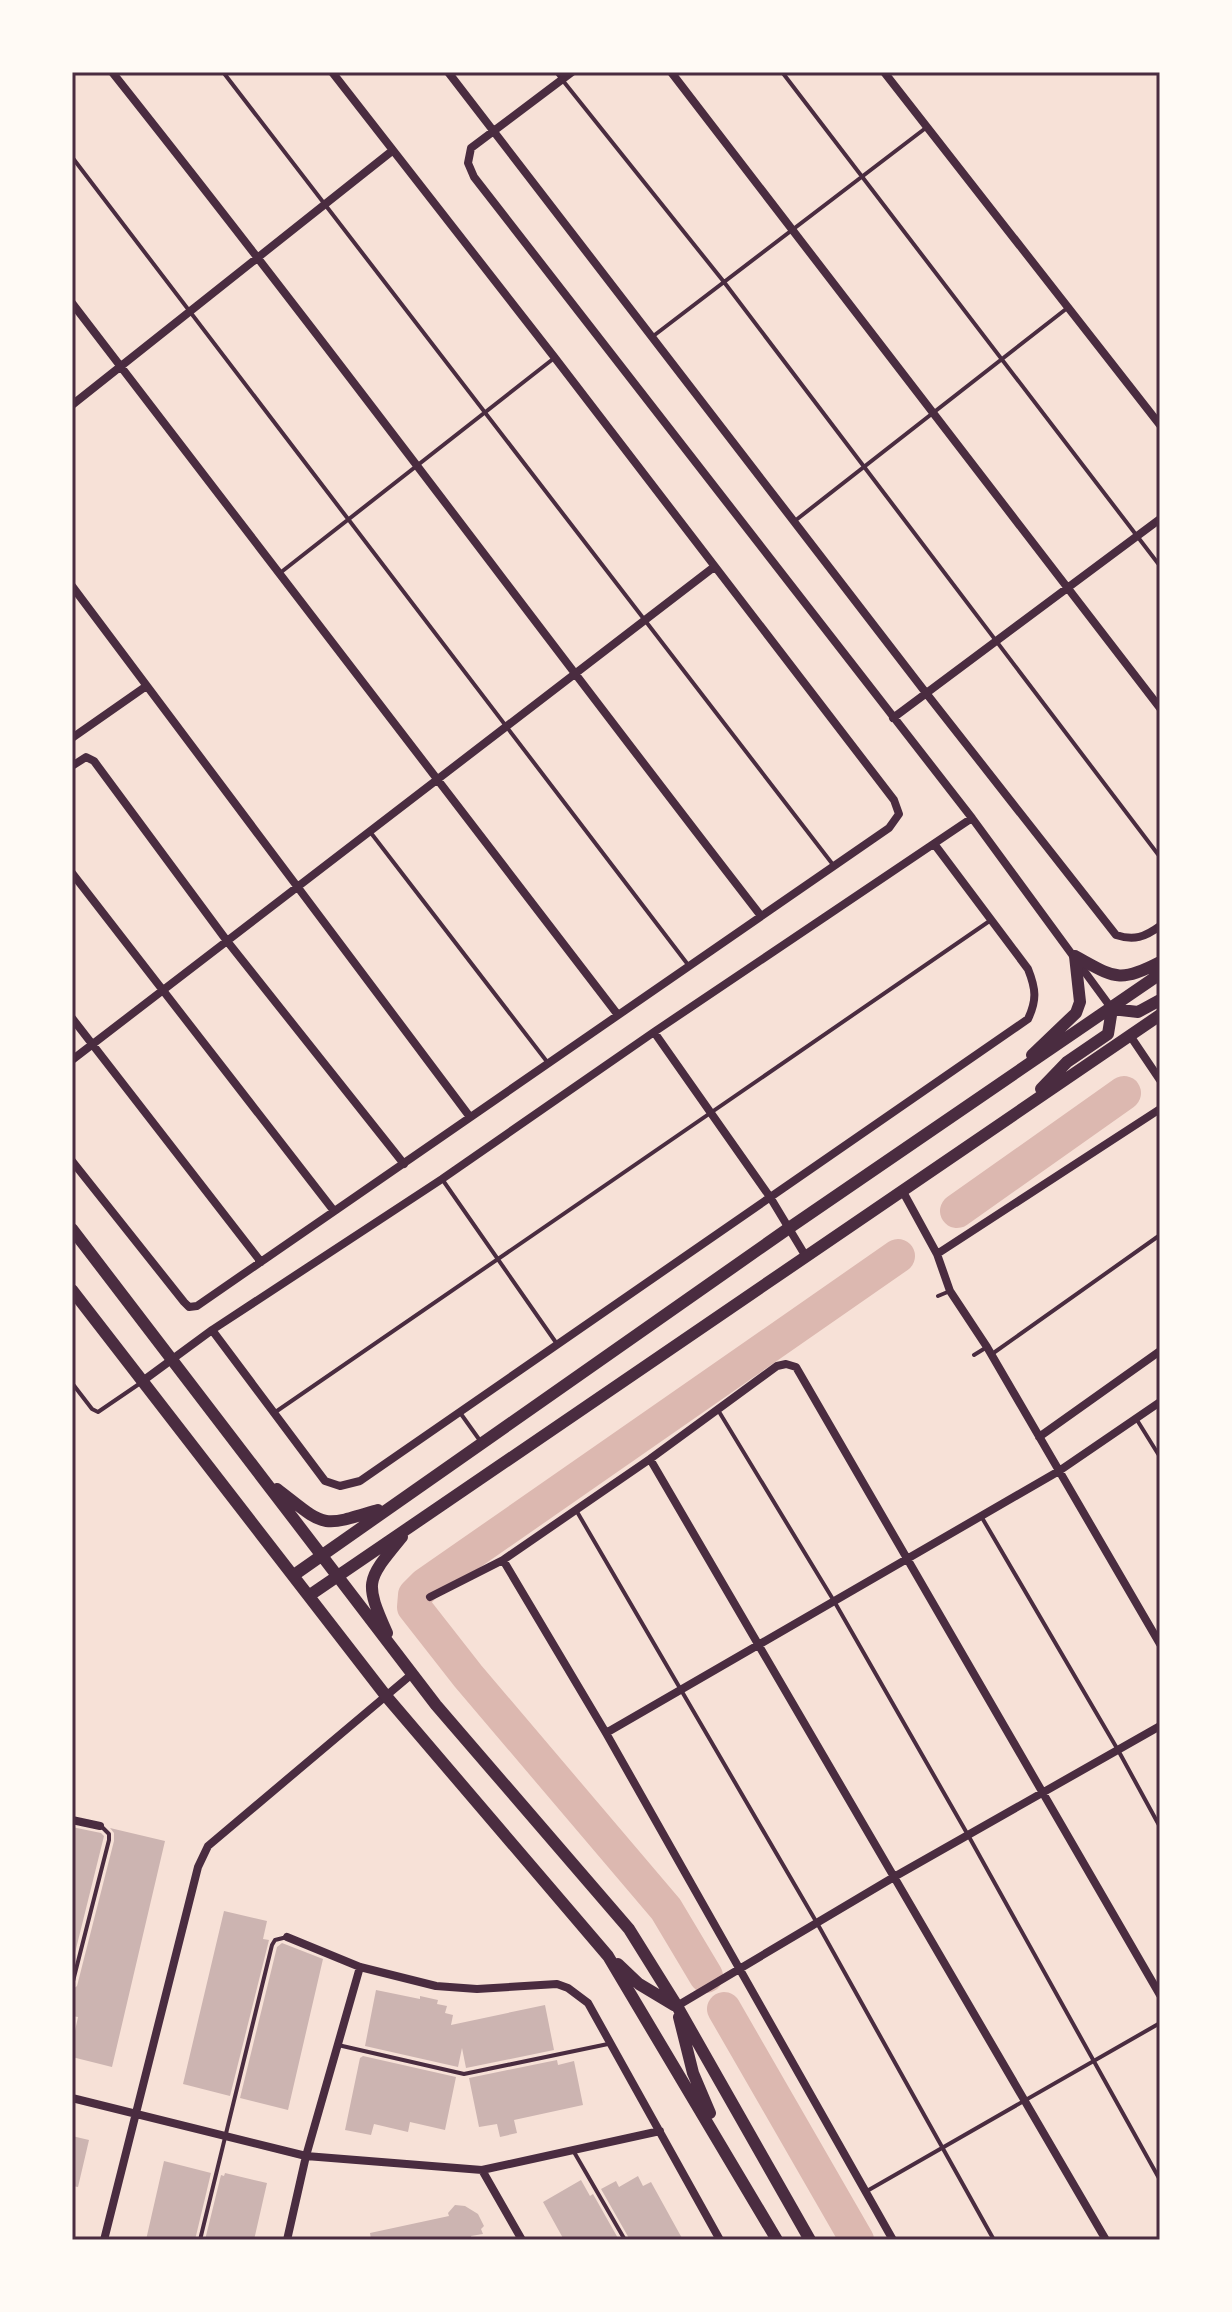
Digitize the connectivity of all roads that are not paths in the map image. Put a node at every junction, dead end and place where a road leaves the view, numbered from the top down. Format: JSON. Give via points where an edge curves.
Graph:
{"nodes":[{"id":1,"x":112,"y":72,"type":"edge"},
{"id":2,"x":223,"y":72,"type":"edge"},
{"id":3,"x":332,"y":72,"type":"edge"},
{"id":4,"x":448,"y":72,"type":"edge"},
{"id":5,"x":572,"y":72,"type":"edge"},
{"id":6,"x":671,"y":72,"type":"edge"},
{"id":7,"x":782,"y":72,"type":"edge"},
{"id":8,"x":884,"y":72,"type":"edge"},
{"id":9,"x":559,"y":76,"type":"edge"},
{"id":10,"x":927,"y":127,"type":"junction"},
{"id":11,"x":493,"y":132,"type":"junction"},
{"id":12,"x":392,"y":151,"type":"junction"},
{"id":13,"x":72,"y":157,"type":"edge"},
{"id":14,"x":862,"y":176,"type":"junction"},
{"id":15,"x":326,"y":206,"type":"junction"},
{"id":16,"x":792,"y":230,"type":"junction"},
{"id":17,"x":260,"y":258,"type":"junction"},
{"id":18,"x":724,"y":282,"type":"junction"},
{"id":19,"x":72,"y":303,"type":"edge"},
{"id":20,"x":1068,"y":308,"type":"junction"},
{"id":21,"x":191,"y":312,"type":"junction"},
{"id":22,"x":652,"y":338,"type":"junction"},
{"id":23,"x":555,"y":358,"type":"junction"},
{"id":24,"x":1002,"y":359,"type":"junction"},
{"id":25,"x":121,"y":367,"type":"junction"},
{"id":26,"x":72,"y":405,"type":"edge"},
{"id":27,"x":485,"y":413,"type":"junction"},
{"id":28,"x":933,"y":413,"type":"junction"},
{"id":29,"x":1160,"y":425,"type":"edge"},
{"id":30,"x":417,"y":466,"type":"junction"},
{"id":31,"x":864,"y":467,"type":"junction"},
{"id":32,"x":348,"y":519,"type":"junction"},
{"id":33,"x":1160,"y":519,"type":"edge"},
{"id":34,"x":794,"y":522,"type":"junction"},
{"id":35,"x":1138,"y":536,"type":"junction"},
{"id":36,"x":1160,"y":566,"type":"edge"},
{"id":37,"x":714,"y":567,"type":"junction"},
{"id":38,"x":279,"y":573,"type":"junction"},
{"id":39,"x":72,"y":586,"type":"edge"},
{"id":40,"x":1068,"y":588,"type":"junction"},
{"id":41,"x":645,"y":620,"type":"junction"},
{"id":42,"x":996,"y":641,"type":"junction"},
{"id":43,"x":574,"y":675,"type":"junction"},
{"id":44,"x":145,"y":687,"type":"junction"},
{"id":45,"x":926,"y":693,"type":"junction"},
{"id":46,"x":1160,"y":708,"type":"edge"},
{"id":47,"x":893,"y":718,"type":"junction"},
{"id":48,"x":506,"y":726,"type":"junction"},
{"id":49,"x":72,"y":738,"type":"edge"},
{"id":50,"x":72,"y":766,"type":"edge"},
{"id":51,"x":438,"y":779,"type":"junction"},
{"id":52,"x":972,"y":818,"type":"junction"},
{"id":53,"x":370,"y":831,"type":"junction"},
{"id":54,"x":935,"y":845,"type":"junction"},
{"id":55,"x":1160,"y":857,"type":"edge"},
{"id":56,"x":834,"y":866,"type":"junction"},
{"id":57,"x":72,"y":873,"type":"edge"},
{"id":58,"x":297,"y":887,"type":"junction"},
{"id":59,"x":761,"y":916,"type":"junction"},
{"id":60,"x":991,"y":920,"type":"junction"},
{"id":61,"x":1160,"y":926,"type":"edge"},
{"id":62,"x":227,"y":941,"type":"junction"},
{"id":63,"x":1075,"y":956,"type":"junction"},
{"id":64,"x":1160,"y":962,"type":"edge"},
{"id":65,"x":689,"y":966,"type":"junction"},
{"id":66,"x":1160,"y":974,"type":"edge"},
{"id":67,"x":162,"y":991,"type":"junction"},
{"id":68,"x":1160,"y":1000,"type":"edge"},
{"id":69,"x":1112,"y":1009,"type":"junction"},
{"id":70,"x":618,"y":1015,"type":"junction"},
{"id":71,"x":1160,"y":1015,"type":"edge"},
{"id":72,"x":72,"y":1018,"type":"edge"},
{"id":73,"x":654,"y":1032,"type":"junction"},
{"id":74,"x":1131,"y":1037,"type":"junction"},
{"id":75,"x":93,"y":1044,"type":"junction"},
{"id":76,"x":72,"y":1060,"type":"edge"},
{"id":77,"x":548,"y":1063,"type":"junction"},
{"id":78,"x":1160,"y":1080,"type":"edge"},
{"id":79,"x":1001,"y":1085,"type":"junction"},
{"id":80,"x":1024,"y":1107,"type":"junction"},
{"id":81,"x":1160,"y":1109,"type":"edge"},
{"id":82,"x":710,"y":1113,"type":"junction"},
{"id":83,"x":470,"y":1117,"type":"junction"},
{"id":84,"x":72,"y":1161,"type":"edge"},
{"id":85,"x":404,"y":1164,"type":"junction"},
{"id":86,"x":442,"y":1179,"type":"junction"},
{"id":87,"x":902,"y":1190,"type":"junction"},
{"id":88,"x":770,"y":1197,"type":"junction"},
{"id":89,"x":334,"y":1211,"type":"junction"},
{"id":90,"x":789,"y":1228,"type":"junction"},
{"id":91,"x":72,"y":1229,"type":"edge"},
{"id":92,"x":1160,"y":1235,"type":"edge"},
{"id":93,"x":937,"y":1254,"type":"junction"},
{"id":94,"x":805,"y":1255,"type":"junction"},
{"id":95,"x":497,"y":1259,"type":"junction"},
{"id":96,"x":261,"y":1262,"type":"junction"},
{"id":97,"x":72,"y":1290,"type":"edge"},
{"id":98,"x":950,"y":1291,"type":"junction"},
{"id":99,"x":938,"y":1296,"type":"dead end"},
{"id":100,"x":212,"y":1330,"type":"junction"},
{"id":101,"x":557,"y":1344,"type":"junction"},
{"id":102,"x":989,"y":1351,"type":"junction"},
{"id":103,"x":1160,"y":1351,"type":"edge"},
{"id":104,"x":974,"y":1355,"type":"dead end"},
{"id":105,"x":171,"y":1359,"type":"junction"},
{"id":106,"x":144,"y":1380,"type":"junction"},
{"id":107,"x":72,"y":1383,"type":"edge"},
{"id":108,"x":1160,"y":1402,"type":"edge"},
{"id":109,"x":718,"y":1410,"type":"junction"},
{"id":110,"x":459,"y":1412,"type":"junction"},
{"id":111,"x":274,"y":1413,"type":"junction"},
{"id":112,"x":1137,"y":1420,"type":"junction"},
{"id":113,"x":1039,"y":1437,"type":"junction"},
{"id":114,"x":481,"y":1442,"type":"junction"},
{"id":115,"x":1160,"y":1457,"type":"edge"},
{"id":116,"x":650,"y":1459,"type":"junction"},
{"id":117,"x":1059,"y":1471,"type":"junction"},
{"id":118,"x":262,"y":1478,"type":"junction"},
{"id":119,"x":389,"y":1507,"type":"junction"},
{"id":120,"x":576,"y":1510,"type":"junction"},
{"id":121,"x":981,"y":1516,"type":"junction"},
{"id":122,"x":411,"y":1526,"type":"junction"},
{"id":123,"x":321,"y":1555,"type":"junction"},
{"id":124,"x":907,"y":1559,"type":"junction"},
{"id":125,"x":503,"y":1560,"type":"junction"},
{"id":126,"x":294,"y":1575,"type":"junction"},
{"id":127,"x":337,"y":1576,"type":"junction"},
{"id":128,"x":310,"y":1595,"type":"junction"},
{"id":129,"x":430,"y":1597,"type":"dead end"},
{"id":130,"x":834,"y":1601,"type":"junction"},
{"id":131,"x":1160,"y":1644,"type":"edge"},
{"id":132,"x":757,"y":1646,"type":"junction"},
{"id":133,"x":397,"y":1655,"type":"junction"},
{"id":134,"x":412,"y":1674,"type":"junction"},
{"id":135,"x":682,"y":1689,"type":"junction"},
{"id":136,"x":386,"y":1696,"type":"junction"},
{"id":137,"x":1160,"y":1726,"type":"edge"},
{"id":138,"x":606,"y":1733,"type":"junction"},
{"id":139,"x":1118,"y":1750,"type":"junction"},
{"id":140,"x":1044,"y":1792,"type":"junction"},
{"id":141,"x":72,"y":1820,"type":"edge"},
{"id":142,"x":100,"y":1826,"type":"joint"},
{"id":143,"x":1160,"y":1827,"type":"edge"},
{"id":144,"x":968,"y":1835,"type":"junction"},
{"id":145,"x":894,"y":1877,"type":"junction"},
{"id":146,"x":817,"y":1923,"type":"junction"},
{"id":147,"x":287,"y":1937,"type":"joint"},
{"id":148,"x":608,"y":1956,"type":"junction"},
{"id":149,"x":360,"y":1967,"type":"junction"},
{"id":150,"x":741,"y":1969,"type":"junction"},
{"id":151,"x":72,"y":1985,"type":"edge"},
{"id":152,"x":1160,"y":1995,"type":"edge"},
{"id":153,"x":677,"y":2006,"type":"junction"},
{"id":154,"x":1160,"y":2023,"type":"edge"},
{"id":155,"x":608,"y":2044,"type":"junction"},
{"id":156,"x":338,"y":2045,"type":"junction"},
{"id":157,"x":1092,"y":2062,"type":"junction"},
{"id":158,"x":72,"y":2098,"type":"edge"},
{"id":159,"x":1024,"y":2101,"type":"junction"},
{"id":160,"x":134,"y":2115,"type":"junction"},
{"id":161,"x":660,"y":2131,"type":"junction"},
{"id":162,"x":226,"y":2138,"type":"junction"},
{"id":163,"x":941,"y":2148,"type":"junction"},
{"id":164,"x":573,"y":2150,"type":"junction"},
{"id":165,"x":306,"y":2156,"type":"junction"},
{"id":166,"x":729,"y":2156,"type":"junction"},
{"id":167,"x":482,"y":2170,"type":"junction"},
{"id":168,"x":1160,"y":2180,"type":"edge"},
{"id":169,"x":866,"y":2191,"type":"junction"},
{"id":170,"x":104,"y":2240,"type":"edge"},
{"id":171,"x":200,"y":2240,"type":"edge"},
{"id":172,"x":287,"y":2240,"type":"edge"},
{"id":173,"x":522,"y":2240,"type":"edge"},
{"id":174,"x":625,"y":2240,"type":"edge"},
{"id":175,"x":720,"y":2240,"type":"edge"},
{"id":176,"x":777,"y":2240,"type":"edge"},
{"id":177,"x":810,"y":2240,"type":"edge"},
{"id":178,"x":893,"y":2240,"type":"edge"},
{"id":179,"x":994,"y":2240,"type":"edge"},
{"id":180,"x":1106,"y":2240,"type":"edge"}],
"edges":[{"from":1,"to":17,"type":"street"},
{"from":2,"to":15,"type":"lane"},
{"from":3,"to":12,"type":"street"},
{"from":4,"to":11,"type":"street"},
{"from":5,"to":9,"type":"street"},
{"from":6,"to":16,"type":"street"},
{"from":7,"to":14,"type":"lane"},
{"from":8,"to":10,"type":"street"},
{"from":9,"to":11,"type":"street"},
{"from":9,"to":18,"type":"lane"},
{"from":10,"to":14,"type":"lane"},
{"from":10,"to":20,"type":"street"},
{"from":11,"to":22,"type":"street"},
{"from":11,"to":47,"type":"street","via":[[471,148],[468,163],[474,177]]},
{"from":12,"to":15,"type":"street"},
{"from":12,"to":23,"type":"street"},
{"from":13,"to":21,"type":"lane"},
{"from":14,"to":16,"type":"lane"},
{"from":14,"to":24,"type":"lane"},
{"from":15,"to":17,"type":"street"},
{"from":15,"to":27,"type":"lane"},
{"from":16,"to":18,"type":"lane"},
{"from":16,"to":28,"type":"street"},
{"from":17,"to":21,"type":"street"},
{"from":17,"to":30,"type":"street"},
{"from":18,"to":22,"type":"lane"},
{"from":18,"to":31,"type":"lane"},
{"from":19,"to":25,"type":"street"},
{"from":20,"to":24,"type":"lane"},
{"from":20,"to":29,"type":"street"},
{"from":21,"to":25,"type":"street"},
{"from":21,"to":32,"type":"lane"},
{"from":22,"to":34,"type":"street"},
{"from":23,"to":27,"type":"lane"},
{"from":23,"to":37,"type":"street"},
{"from":24,"to":28,"type":"lane"},
{"from":24,"to":35,"type":"lane"},
{"from":25,"to":26,"type":"street"},
{"from":25,"to":38,"type":"street"},
{"from":27,"to":30,"type":"lane"},
{"from":27,"to":41,"type":"lane"},
{"from":28,"to":31,"type":"lane"},
{"from":28,"to":40,"type":"street"},
{"from":30,"to":32,"type":"lane"},
{"from":30,"to":43,"type":"street"},
{"from":31,"to":34,"type":"lane"},
{"from":31,"to":42,"type":"lane"},
{"from":32,"to":38,"type":"lane"},
{"from":32,"to":48,"type":"lane"},
{"from":33,"to":35,"type":"street"},
{"from":34,"to":45,"type":"street"},
{"from":35,"to":36,"type":"lane"},
{"from":35,"to":40,"type":"street"},
{"from":37,"to":41,"type":"street"},
{"from":37,"to":56,"type":"street","via":[[894,800],[899,814],[889,828]]},
{"from":38,"to":51,"type":"street"},
{"from":39,"to":44,"type":"street"},
{"from":40,"to":42,"type":"street"},
{"from":40,"to":46,"type":"street"},
{"from":41,"to":43,"type":"street"},
{"from":41,"to":56,"type":"lane"},
{"from":42,"to":45,"type":"street"},
{"from":42,"to":55,"type":"lane"},
{"from":43,"to":48,"type":"street"},
{"from":43,"to":59,"type":"street"},
{"from":44,"to":49,"type":"street"},
{"from":44,"to":58,"type":"street"},
{"from":45,"to":47,"type":"street"},
{"from":45,"to":61,"type":"street","via":[[1116,935],[1130,940]]},
{"from":47,"to":52,"type":"street"},
{"from":48,"to":51,"type":"street"},
{"from":48,"to":65,"type":"lane"},
{"from":50,"to":62,"type":"street","via":[[86,757],[94,761]]},
{"from":51,"to":53,"type":"street"},
{"from":51,"to":70,"type":"street"},
{"from":52,"to":54,"type":"street"},
{"from":52,"to":63,"type":"street"},
{"from":53,"to":58,"type":"street"},
{"from":53,"to":77,"type":"lane"},
{"from":54,"to":60,"type":"street"},
{"from":54,"to":73,"type":"street"},
{"from":56,"to":59,"type":"street"},
{"from":57,"to":67,"type":"street"},
{"from":58,"to":62,"type":"street"},
{"from":58,"to":83,"type":"street"},
{"from":59,"to":65,"type":"street"},
{"from":60,"to":82,"type":"lane"},
{"from":60,"to":88,"type":"street","via":[[1036,987],[1028,1019]]},
{"from":62,"to":67,"type":"street"},
{"from":62,"to":85,"type":"street"},
{"from":63,"to":64,"type":"main road","via":[[1127,977]]},
{"from":63,"to":69,"type":"street"},
{"from":63,"to":79,"type":"main road","via":[[1080,1002],[1076,1013]]},
{"from":65,"to":70,"type":"street"},
{"from":66,"to":69,"type":"main road"},
{"from":67,"to":75,"type":"street"},
{"from":67,"to":89,"type":"street"},
{"from":68,"to":69,"type":"main road","via":[[1138,1012]]},
{"from":69,"to":79,"type":"main road"},
{"from":69,"to":80,"type":"main road","via":[[1108,1034],[1067,1062]]},
{"from":70,"to":77,"type":"street"},
{"from":71,"to":74,"type":"main road"},
{"from":72,"to":75,"type":"street"},
{"from":73,"to":82,"type":"street"},
{"from":73,"to":86,"type":"street"},
{"from":74,"to":78,"type":"street"},
{"from":74,"to":80,"type":"main road"},
{"from":75,"to":76,"type":"street"},
{"from":75,"to":96,"type":"street"},
{"from":77,"to":83,"type":"street"},
{"from":79,"to":90,"type":"main road"},
{"from":80,"to":87,"type":"main road"},
{"from":81,"to":93,"type":"street"},
{"from":82,"to":88,"type":"street"},
{"from":82,"to":95,"type":"lane"},
{"from":83,"to":85,"type":"street"},
{"from":84,"to":96,"type":"street","via":[[189,1307]]},
{"from":85,"to":89,"type":"street"},
{"from":86,"to":95,"type":"lane"},
{"from":86,"to":100,"type":"street"},
{"from":87,"to":93,"type":"street"},
{"from":87,"to":94,"type":"main road"},
{"from":88,"to":90,"type":"street"},
{"from":88,"to":101,"type":"street"},
{"from":89,"to":96,"type":"street"},
{"from":90,"to":94,"type":"street"},
{"from":90,"to":114,"type":"main road"},
{"from":91,"to":105,"type":"main road"},
{"from":92,"to":102,"type":"lane"},
{"from":93,"to":98,"type":"street"},
{"from":94,"to":122,"type":"main road"},
{"from":95,"to":101,"type":"lane"},
{"from":95,"to":111,"type":"lane"},
{"from":97,"to":106,"type":"main road"},
{"from":98,"to":99,"type":"lane"},
{"from":98,"to":102,"type":"street"},
{"from":100,"to":105,"type":"street"},
{"from":100,"to":111,"type":"street"},
{"from":101,"to":110,"type":"street"},
{"from":102,"to":104,"type":"lane"},
{"from":102,"to":113,"type":"street"},
{"from":103,"to":113,"type":"street"},
{"from":105,"to":106,"type":"street"},
{"from":105,"to":118,"type":"main road"},
{"from":106,"to":107,"type":"lane","via":[[98,1412]]},
{"from":106,"to":126,"type":"main road"},
{"from":108,"to":112,"type":"street"},
{"from":109,"to":116,"type":"street"},
{"from":109,"to":124,"type":"street","via":[[777,1366],[796,1367]]},
{"from":109,"to":130,"type":"lane"},
{"from":110,"to":111,"type":"street","via":[[360,1481],[340,1486],[325,1481]]},
{"from":110,"to":114,"type":"lane"},
{"from":112,"to":115,"type":"lane"},
{"from":112,"to":117,"type":"street"},
{"from":113,"to":117,"type":"street"},
{"from":114,"to":119,"type":"main road"},
{"from":116,"to":120,"type":"street"},
{"from":116,"to":132,"type":"street"},
{"from":117,"to":121,"type":"street"},
{"from":117,"to":131,"type":"street"},
{"from":118,"to":119,"type":"main road","via":[[327,1523]]},
{"from":118,"to":123,"type":"main road"},
{"from":119,"to":123,"type":"main road"},
{"from":120,"to":125,"type":"street"},
{"from":120,"to":135,"type":"lane"},
{"from":121,"to":124,"type":"street"},
{"from":121,"to":139,"type":"lane"},
{"from":122,"to":127,"type":"main road"},
{"from":122,"to":133,"type":"main road","via":[[372,1577],[374,1604]]},
{"from":123,"to":126,"type":"main road"},
{"from":123,"to":127,"type":"main road"},
{"from":124,"to":130,"type":"street"},
{"from":124,"to":140,"type":"street"},
{"from":125,"to":129,"type":"street"},
{"from":125,"to":138,"type":"street"},
{"from":126,"to":128,"type":"main road"},
{"from":127,"to":128,"type":"main road"},
{"from":127,"to":133,"type":"main road"},
{"from":128,"to":136,"type":"main road"},
{"from":130,"to":132,"type":"street"},
{"from":130,"to":144,"type":"lane"},
{"from":132,"to":135,"type":"street"},
{"from":132,"to":145,"type":"street"},
{"from":133,"to":134,"type":"main road"},
{"from":134,"to":136,"type":"street"},
{"from":134,"to":153,"type":"main road","via":[[629,1929]]},
{"from":135,"to":138,"type":"street"},
{"from":135,"to":146,"type":"lane"},
{"from":136,"to":148,"type":"main road"},
{"from":136,"to":160,"type":"street","via":[[208,1846],[198,1867]]},
{"from":137,"to":139,"type":"street"},
{"from":138,"to":150,"type":"street"},
{"from":139,"to":140,"type":"street"},
{"from":139,"to":143,"type":"lane"},
{"from":140,"to":144,"type":"street"},
{"from":140,"to":152,"type":"street"},
{"from":141,"to":142,"type":"street"},
{"from":142,"to":151,"type":"lane","via":[[109,1840]]},
{"from":144,"to":145,"type":"street"},
{"from":144,"to":157,"type":"lane"},
{"from":145,"to":146,"type":"street"},
{"from":145,"to":159,"type":"street"},
{"from":146,"to":150,"type":"street"},
{"from":146,"to":163,"type":"lane"},
{"from":147,"to":149,"type":"street"},
{"from":147,"to":162,"type":"lane","via":[[272,1945]]},
{"from":148,"to":153,"type":"main road","via":[[639,1984]]},
{"from":148,"to":166,"type":"main road"},
{"from":149,"to":155,"type":"street","via":[[454,1989],[557,1984],[588,2003]]},
{"from":149,"to":156,"type":"street"},
{"from":150,"to":153,"type":"street"},
{"from":150,"to":169,"type":"street"},
{"from":153,"to":166,"type":"main road","via":[[693,2073]]},
{"from":153,"to":177,"type":"main road"},
{"from":154,"to":157,"type":"lane"},
{"from":155,"to":156,"type":"lane","via":[[464,2074]]},
{"from":155,"to":161,"type":"street"},
{"from":156,"to":165,"type":"street"},
{"from":157,"to":159,"type":"lane"},
{"from":157,"to":168,"type":"lane"},
{"from":158,"to":160,"type":"street"},
{"from":159,"to":163,"type":"lane"},
{"from":159,"to":180,"type":"street"},
{"from":160,"to":162,"type":"street"},
{"from":160,"to":170,"type":"street"},
{"from":161,"to":164,"type":"street"},
{"from":161,"to":175,"type":"street"},
{"from":162,"to":165,"type":"street"},
{"from":162,"to":171,"type":"lane"},
{"from":163,"to":169,"type":"lane"},
{"from":163,"to":179,"type":"lane"},
{"from":164,"to":167,"type":"street"},
{"from":164,"to":174,"type":"lane"},
{"from":165,"to":167,"type":"street"},
{"from":165,"to":172,"type":"street"},
{"from":166,"to":176,"type":"main road"},
{"from":167,"to":173,"type":"street"},
{"from":169,"to":178,"type":"street"}]}
